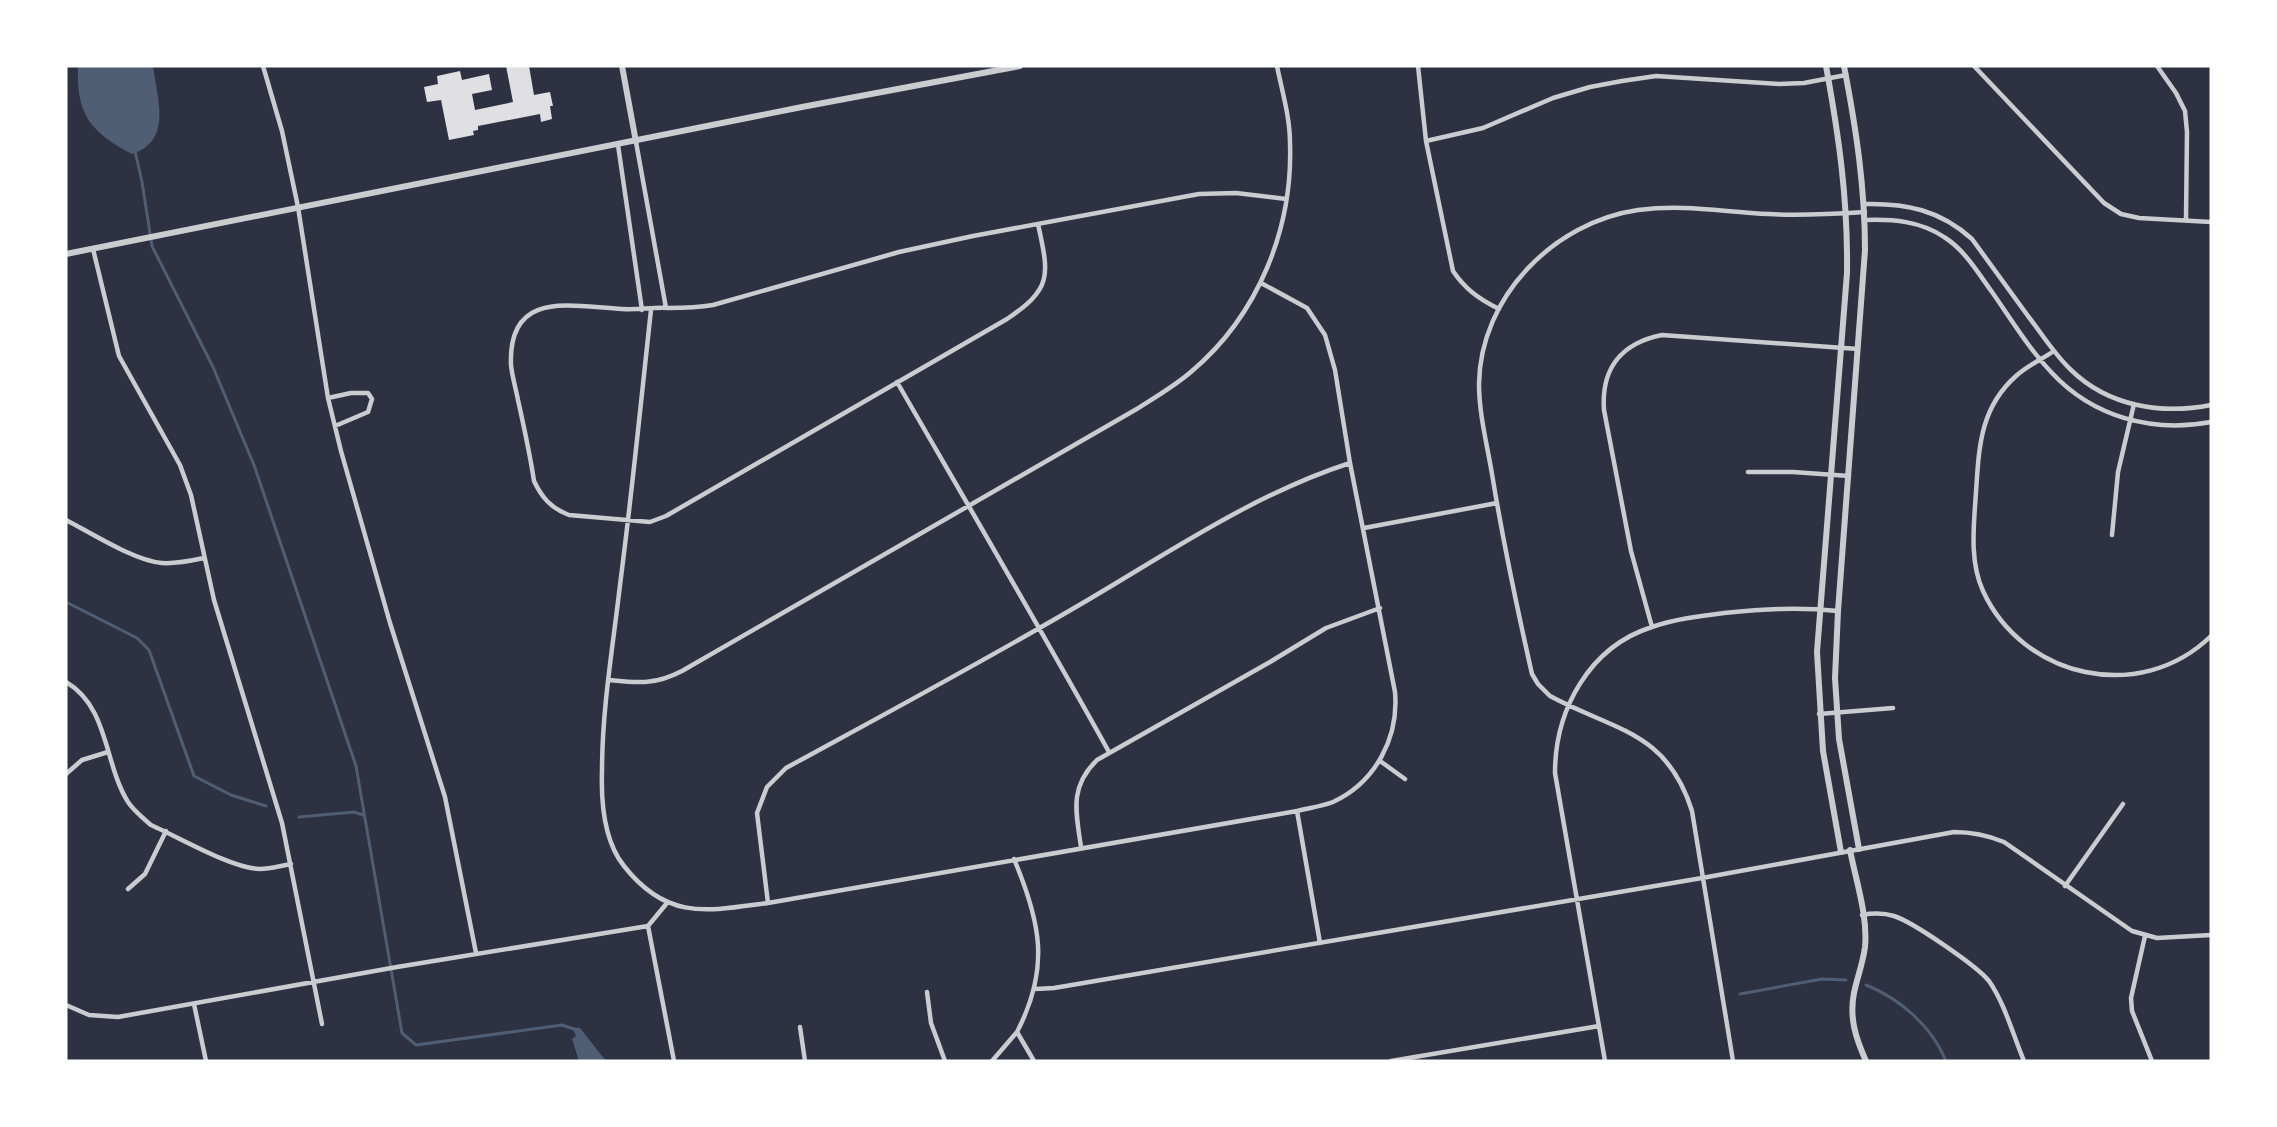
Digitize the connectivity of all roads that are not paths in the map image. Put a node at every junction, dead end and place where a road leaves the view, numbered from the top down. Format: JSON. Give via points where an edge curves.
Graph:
{"nodes":[{"id":1,"x":263,"y":66,"type":"edge"},
{"id":2,"x":622,"y":66,"type":"edge"},
{"id":3,"x":1020,"y":66,"type":"edge"},
{"id":4,"x":1277,"y":66,"type":"edge"},
{"id":5,"x":1418,"y":66,"type":"edge"},
{"id":6,"x":1826,"y":66,"type":"edge"},
{"id":7,"x":1844,"y":66,"type":"edge"},
{"id":8,"x":1974,"y":66,"type":"edge"},
{"id":9,"x":2157,"y":66,"type":"edge"},
{"id":10,"x":1846,"y":75,"type":"junction"},
{"id":11,"x":1828,"y":79,"type":"junction"},
{"id":12,"x":636,"y":141,"type":"junction"},
{"id":13,"x":1426,"y":141,"type":"junction"},
{"id":14,"x":618,"y":145,"type":"junction"},
{"id":15,"x":1286,"y":199,"type":"junction"},
{"id":16,"x":1864,"y":204,"type":"junction"},
{"id":17,"x":298,"y":207,"type":"junction"},
{"id":18,"x":1865,"y":212,"type":"junction"},
{"id":19,"x":1847,"y":213,"type":"junction"},
{"id":20,"x":2187,"y":219,"type":"junction"},
{"id":21,"x":1865,"y":220,"type":"junction"},
{"id":22,"x":2211,"y":222,"type":"edge"},
{"id":23,"x":1038,"y":224,"type":"junction"},
{"id":24,"x":93,"y":249,"type":"junction"},
{"id":25,"x":66,"y":254,"type":"edge"},
{"id":26,"x":1261,"y":283,"type":"junction"},
{"id":27,"x":666,"y":308,"type":"junction"},
{"id":28,"x":1499,"y":309,"type":"junction"},
{"id":29,"x":642,"y":310,"type":"junction"},
{"id":30,"x":651,"y":310,"type":"junction"},
{"id":31,"x":1840,"y":348,"type":"junction"},
{"id":32,"x":1858,"y":350,"type":"junction"},
{"id":33,"x":2054,"y":351,"type":"junction"},
{"id":34,"x":2040,"y":360,"type":"junction"},
{"id":35,"x":897,"y":382,"type":"junction"},
{"id":36,"x":328,"y":398,"type":"junction"},
{"id":37,"x":2134,"y":405,"type":"junction"},
{"id":38,"x":2211,"y":405,"type":"edge"},
{"id":39,"x":2130,"y":420,"type":"junction"},
{"id":40,"x":2211,"y":422,"type":"edge"},
{"id":41,"x":335,"y":426,"type":"junction"},
{"id":42,"x":1350,"y":463,"type":"junction"},
{"id":43,"x":1748,"y":472,"type":"dead end"},
{"id":44,"x":1831,"y":474,"type":"junction"},
{"id":45,"x":1849,"y":476,"type":"junction"},
{"id":46,"x":1497,"y":503,"type":"junction"},
{"id":47,"x":967,"y":506,"type":"junction"},
{"id":48,"x":66,"y":520,"type":"edge"},
{"id":49,"x":628,"y":520,"type":"junction"},
{"id":50,"x":1364,"y":528,"type":"junction"},
{"id":51,"x":2112,"y":535,"type":"dead end"},
{"id":52,"x":204,"y":558,"type":"junction"},
{"id":53,"x":1380,"y":608,"type":"junction"},
{"id":54,"x":1820,"y":609,"type":"junction"},
{"id":55,"x":1838,"y":611,"type":"junction"},
{"id":56,"x":1652,"y":627,"type":"junction"},
{"id":57,"x":1040,"y":628,"type":"junction"},
{"id":58,"x":2211,"y":636,"type":"edge"},
{"id":59,"x":609,"y":680,"type":"junction"},
{"id":60,"x":66,"y":682,"type":"edge"},
{"id":61,"x":1568,"y":705,"type":"junction"},
{"id":62,"x":1893,"y":708,"type":"dead end"},
{"id":63,"x":1838,"y":713,"type":"junction"},
{"id":64,"x":1819,"y":714,"type":"junction"},
{"id":65,"x":108,"y":752,"type":"junction"},
{"id":66,"x":1109,"y":752,"type":"junction"},
{"id":67,"x":1380,"y":761,"type":"junction"},
{"id":68,"x":66,"y":774,"type":"edge"},
{"id":69,"x":1406,"y":779,"type":"dead end"},
{"id":70,"x":2123,"y":804,"type":"dead end"},
{"id":71,"x":1298,"y":811,"type":"junction"},
{"id":72,"x":166,"y":831,"type":"junction"},
{"id":73,"x":1081,"y":847,"type":"junction"},
{"id":74,"x":1858,"y":849,"type":"junction"},
{"id":75,"x":1850,"y":850,"type":"junction"},
{"id":76,"x":1841,"y":852,"type":"junction"},
{"id":77,"x":1014,"y":859,"type":"junction"},
{"id":78,"x":291,"y":864,"type":"junction"},
{"id":79,"x":1701,"y":878,"type":"junction"},
{"id":80,"x":2065,"y":886,"type":"junction"},
{"id":81,"x":128,"y":889,"type":"dead end"},
{"id":82,"x":1577,"y":898,"type":"junction"},
{"id":83,"x":667,"y":903,"type":"junction"},
{"id":84,"x":768,"y":903,"type":"junction"},
{"id":85,"x":1863,"y":915,"type":"junction"},
{"id":86,"x":648,"y":926,"type":"junction"},
{"id":87,"x":2211,"y":935,"type":"edge"},
{"id":88,"x":2145,"y":936,"type":"junction"},
{"id":89,"x":1320,"y":943,"type":"junction"},
{"id":90,"x":477,"y":953,"type":"junction"},
{"id":91,"x":315,"y":982,"type":"junction"},
{"id":92,"x":1035,"y":989,"type":"junction"},
{"id":93,"x":927,"y":992,"type":"dead end"},
{"id":94,"x":194,"y":1004,"type":"junction"},
{"id":95,"x":66,"y":1005,"type":"edge"},
{"id":96,"x":322,"y":1024,"type":"dead end"},
{"id":97,"x":1599,"y":1026,"type":"junction"},
{"id":98,"x":800,"y":1027,"type":"dead end"},
{"id":99,"x":1017,"y":1032,"type":"junction"},
{"id":100,"x":206,"y":1061,"type":"edge"},
{"id":101,"x":674,"y":1061,"type":"edge"},
{"id":102,"x":805,"y":1061,"type":"edge"},
{"id":103,"x":945,"y":1061,"type":"edge"},
{"id":104,"x":992,"y":1061,"type":"edge"},
{"id":105,"x":1034,"y":1061,"type":"edge"},
{"id":106,"x":1391,"y":1061,"type":"edge"},
{"id":107,"x":1605,"y":1061,"type":"edge"},
{"id":108,"x":1733,"y":1061,"type":"edge"},
{"id":109,"x":1866,"y":1061,"type":"edge"},
{"id":110,"x":2024,"y":1061,"type":"edge"},
{"id":111,"x":2152,"y":1061,"type":"edge"}],
"edges":[{"from":1,"to":17,"type":"street","via":[[282,130]]},
{"from":2,"to":12,"type":"street"},
{"from":3,"to":12,"type":"street"},
{"from":4,"to":15,"type":"street","via":[[1290,143]]},
{"from":5,"to":13,"type":"street"},
{"from":6,"to":11,"type":"street"},
{"from":7,"to":10,"type":"street"},
{"from":8,"to":20,"type":"street","via":[[2104,203],[2121,214],[2139,218]]},
{"from":9,"to":20,"type":"street","via":[[2185,111]]},
{"from":10,"to":11,"type":"street"},
{"from":10,"to":16,"type":"street"},
{"from":11,"to":13,"type":"street","via":[[1779,84],[1656,75],[1590,87],[1483,128]]},
{"from":11,"to":19,"type":"street","via":[[1843,162]]},
{"from":12,"to":14,"type":"street"},
{"from":12,"to":27,"type":"street"},
{"from":13,"to":28,"type":"street","via":[[1453,270],[1472,294]]},
{"from":14,"to":17,"type":"street"},
{"from":14,"to":29,"type":"street"},
{"from":15,"to":23,"type":"street","via":[[1208,193]]},
{"from":15,"to":26,"type":"street"},
{"from":16,"to":18,"type":"street"},
{"from":16,"to":33,"type":"street","via":[[1915,207],[1963,230]]},
{"from":17,"to":24,"type":"street"},
{"from":17,"to":36,"type":"street"},
{"from":18,"to":19,"type":"street"},
{"from":18,"to":21,"type":"street"},
{"from":19,"to":28,"type":"street","via":[[1768,214],[1671,207],[1616,215],[1593,222],[1555,243],[1521,274]]},
{"from":19,"to":31,"type":"street"},
{"from":20,"to":22,"type":"street"},
{"from":21,"to":32,"type":"street"},
{"from":21,"to":34,"type":"street","via":[[1916,223],[1953,243]]},
{"from":23,"to":27,"type":"street","via":[[899,252],[713,305],[689,310]]},
{"from":23,"to":35,"type":"street","via":[[1046,275],[1041,290],[1028,305]]},
{"from":24,"to":25,"type":"street"},
{"from":24,"to":52,"type":"street","via":[[119,356],[180,465],[191,495]]},
{"from":26,"to":42,"type":"street","via":[[1307,308],[1325,334]]},
{"from":26,"to":47,"type":"street","via":[[1238,321],[1192,372],[1135,410]]},
{"from":27,"to":30,"type":"street"},
{"from":28,"to":46,"type":"street","via":[[1484,347],[1479,382]]},
{"from":29,"to":30,"type":"street"},
{"from":29,"to":49,"type":"street","via":[[549,305],[530,314],[517,329],[512,347],[512,367],[539,492],[552,506],[569,515]]},
{"from":30,"to":49,"type":"street"},
{"from":31,"to":32,"type":"street"},
{"from":31,"to":44,"type":"street"},
{"from":31,"to":56,"type":"street","via":[[1662,335],[1635,343],[1616,361],[1605,386],[1604,410],[1631,551]]},
{"from":32,"to":45,"type":"street"},
{"from":33,"to":34,"type":"street"},
{"from":33,"to":37,"type":"street","via":[[2090,384]]},
{"from":34,"to":39,"type":"street","via":[[2089,404]]},
{"from":34,"to":58,"type":"street","via":[[2003,390],[1992,406],[1979,443],[1973,548],[1982,589],[1999,620],[2028,648],[2077,671],[2099,675],[2156,670]]},
{"from":35,"to":47,"type":"street"},
{"from":35,"to":49,"type":"street","via":[[666,516],[650,522]]},
{"from":36,"to":41,"type":"street"},
{"from":36,"to":41,"type":"street","via":[[368,393],[372,399],[368,412]]},
{"from":37,"to":38,"type":"street","via":[[2168,410]]},
{"from":37,"to":39,"type":"street"},
{"from":39,"to":40,"type":"street","via":[[2168,426]]},
{"from":39,"to":51,"type":"street","via":[[2118,472]]},
{"from":41,"to":90,"type":"street","via":[[444,796]]},
{"from":42,"to":50,"type":"street"},
{"from":42,"to":57,"type":"street","via":[[1311,475],[1247,507]]},
{"from":43,"to":44,"type":"street"},
{"from":44,"to":45,"type":"street"},
{"from":44,"to":54,"type":"street"},
{"from":45,"to":55,"type":"street"},
{"from":46,"to":50,"type":"street"},
{"from":46,"to":61,"type":"street","via":[[1532,674],[1550,696]]},
{"from":47,"to":57,"type":"street"},
{"from":47,"to":59,"type":"street","via":[[665,680]]},
{"from":48,"to":52,"type":"street","via":[[134,555],[159,563]]},
{"from":49,"to":59,"type":"street"},
{"from":50,"to":53,"type":"street"},
{"from":52,"to":78,"type":"street"},
{"from":53,"to":66,"type":"street","via":[[1326,628]]},
{"from":53,"to":67,"type":"street","via":[[1397,708]]},
{"from":54,"to":55,"type":"street"},
{"from":54,"to":56,"type":"street","via":[[1765,608]]},
{"from":54,"to":64,"type":"street","via":[[1816,652]]},
{"from":55,"to":63,"type":"street"},
{"from":56,"to":61,"type":"street","via":[[1619,643],[1604,656],[1579,684]]},
{"from":57,"to":66,"type":"street"},
{"from":57,"to":84,"type":"street","via":[[775,776],[766,787],[758,813]]},
{"from":59,"to":83,"type":"street","via":[[602,796],[610,840],[623,865]]},
{"from":60,"to":65,"type":"street","via":[[90,706]]},
{"from":61,"to":79,"type":"street","via":[[1648,743],[1672,768],[1692,811]]},
{"from":61,"to":82,"type":"street","via":[[1558,734],[1556,773]]},
{"from":62,"to":63,"type":"street"},
{"from":63,"to":64,"type":"street"},
{"from":63,"to":74,"type":"street"},
{"from":64,"to":76,"type":"street"},
{"from":65,"to":68,"type":"street","via":[[82,760]]},
{"from":65,"to":72,"type":"street","via":[[127,800],[144,819]]},
{"from":66,"to":73,"type":"street","via":[[1086,771],[1077,791]]},
{"from":67,"to":69,"type":"street"},
{"from":67,"to":71,"type":"street","via":[[1353,790],[1333,802]]},
{"from":70,"to":80,"type":"street"},
{"from":71,"to":73,"type":"street"},
{"from":71,"to":89,"type":"street"},
{"from":72,"to":78,"type":"street","via":[[237,865],[259,869]]},
{"from":72,"to":81,"type":"street","via":[[145,874]]},
{"from":73,"to":77,"type":"street"},
{"from":74,"to":75,"type":"street"},
{"from":74,"to":80,"type":"street","via":[[1973,832],[2004,842]]},
{"from":75,"to":76,"type":"street"},
{"from":75,"to":85,"type":"street"},
{"from":76,"to":79,"type":"street"},
{"from":77,"to":84,"type":"street"},
{"from":77,"to":92,"type":"street","via":[[1036,929],[1039,960]]},
{"from":78,"to":91,"type":"street"},
{"from":79,"to":82,"type":"street"},
{"from":79,"to":108,"type":"street"},
{"from":80,"to":88,"type":"street","via":[[2120,924]]},
{"from":82,"to":89,"type":"street"},
{"from":82,"to":97,"type":"street"},
{"from":83,"to":84,"type":"street","via":[[712,910]]},
{"from":83,"to":86,"type":"street"},
{"from":85,"to":109,"type":"street","via":[[1865,947],[1852,1014]]},
{"from":85,"to":110,"type":"street","via":[[1883,914],[1904,920],[1987,979]]},
{"from":86,"to":90,"type":"street"},
{"from":86,"to":101,"type":"street"},
{"from":87,"to":88,"type":"street"},
{"from":88,"to":111,"type":"street","via":[[2131,998],[2132,1011]]},
{"from":89,"to":92,"type":"street"},
{"from":90,"to":91,"type":"street"},
{"from":91,"to":94,"type":"street"},
{"from":91,"to":96,"type":"street"},
{"from":92,"to":99,"type":"street"},
{"from":93,"to":103,"type":"street","via":[[931,1023]]},
{"from":94,"to":95,"type":"street","via":[[118,1017],[89,1015]]},
{"from":94,"to":100,"type":"street"},
{"from":97,"to":106,"type":"street"},
{"from":97,"to":107,"type":"street"},
{"from":98,"to":102,"type":"street"},
{"from":99,"to":104,"type":"street"},
{"from":99,"to":105,"type":"street"}]}
